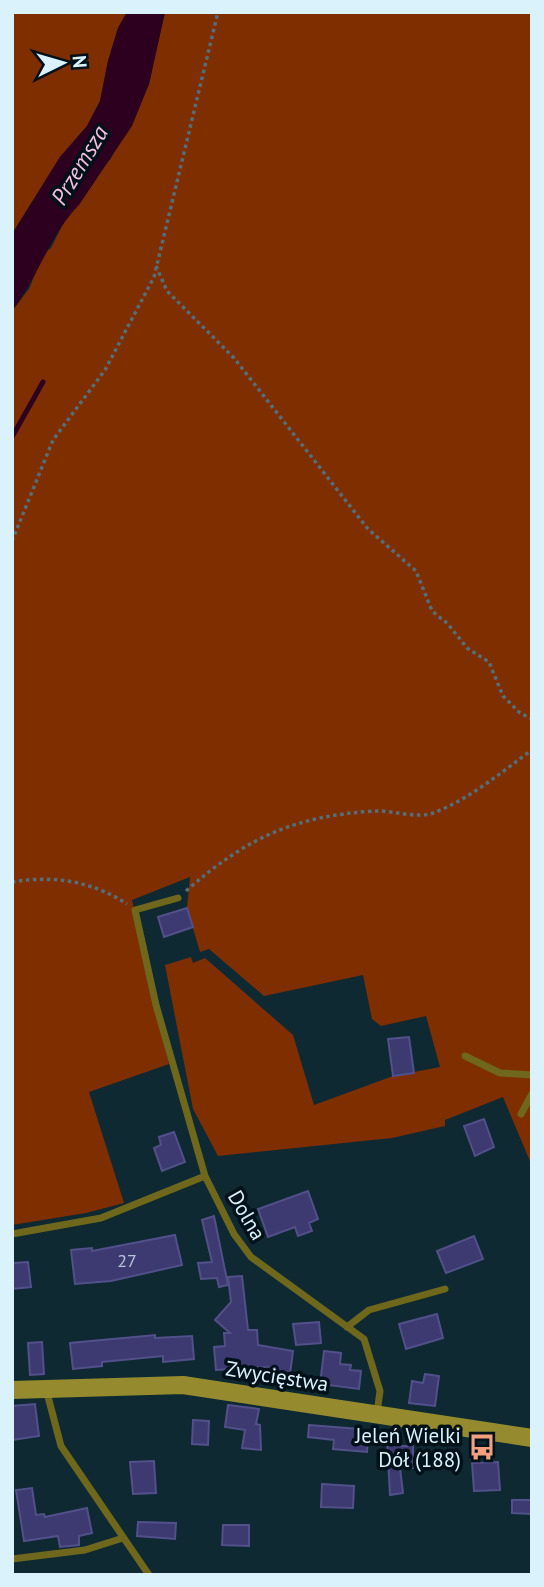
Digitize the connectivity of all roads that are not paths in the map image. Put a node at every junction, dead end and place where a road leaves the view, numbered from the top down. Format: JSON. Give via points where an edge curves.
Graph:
{"nodes":[{"id":1,"x":178,"y":898,"type":"road end"},
{"id":2,"x":465,"y":1056,"type":"dead end"},
{"id":3,"x":532,"y":1075,"type":"edge"},
{"id":4,"x":532,"y":1094,"type":"edge"},
{"id":5,"x":521,"y":1114,"type":"dead end"},
{"id":6,"x":205,"y":1175,"type":"junction"},
{"id":7,"x":12,"y":1234,"type":"edge"},
{"id":8,"x":445,"y":1289,"type":"dead end"},
{"id":9,"x":347,"y":1327,"type":"junction"},
{"id":10,"x":46,"y":1388,"type":"junction"},
{"id":11,"x":12,"y":1390,"type":"edge"},
{"id":12,"x":377,"y":1416,"type":"junction"},
{"id":13,"x":532,"y":1438,"type":"edge"},
{"id":14,"x":123,"y":1538,"type":"junction"},
{"id":15,"x":12,"y":1559,"type":"edge"},
{"id":16,"x":149,"y":1575,"type":"edge"}],
"edges":[{"from":1,"to":6,"type":"lane","via":[[135,910],[156,1005]]},
{"from":2,"to":3,"type":"lane","via":[[500,1073]]},
{"from":4,"to":5,"type":"lane"},
{"from":6,"to":7,"type":"lane","name":"Dolna","via":[[101,1218]]},
{"from":6,"to":9,"type":"lane","name":"Dolna","via":[[234,1234],[251,1257]]},
{"from":8,"to":9,"type":"lane","via":[[369,1310]]},
{"from":9,"to":12,"type":"lane","name":"Dolna","via":[[364,1339],[376,1369],[380,1391]]},
{"from":10,"to":11,"type":"street","name":"Zwycięstwa"},
{"from":10,"to":12,"type":"street","name":"Zwycięstwa","via":[[183,1385]]},
{"from":10,"to":14,"type":"lane","via":[[61,1446]]},
{"from":12,"to":13,"type":"street","name":"Zwycięstwa"},
{"from":14,"to":15,"type":"lane","via":[[85,1550]]},
{"from":14,"to":16,"type":"lane"}]}
